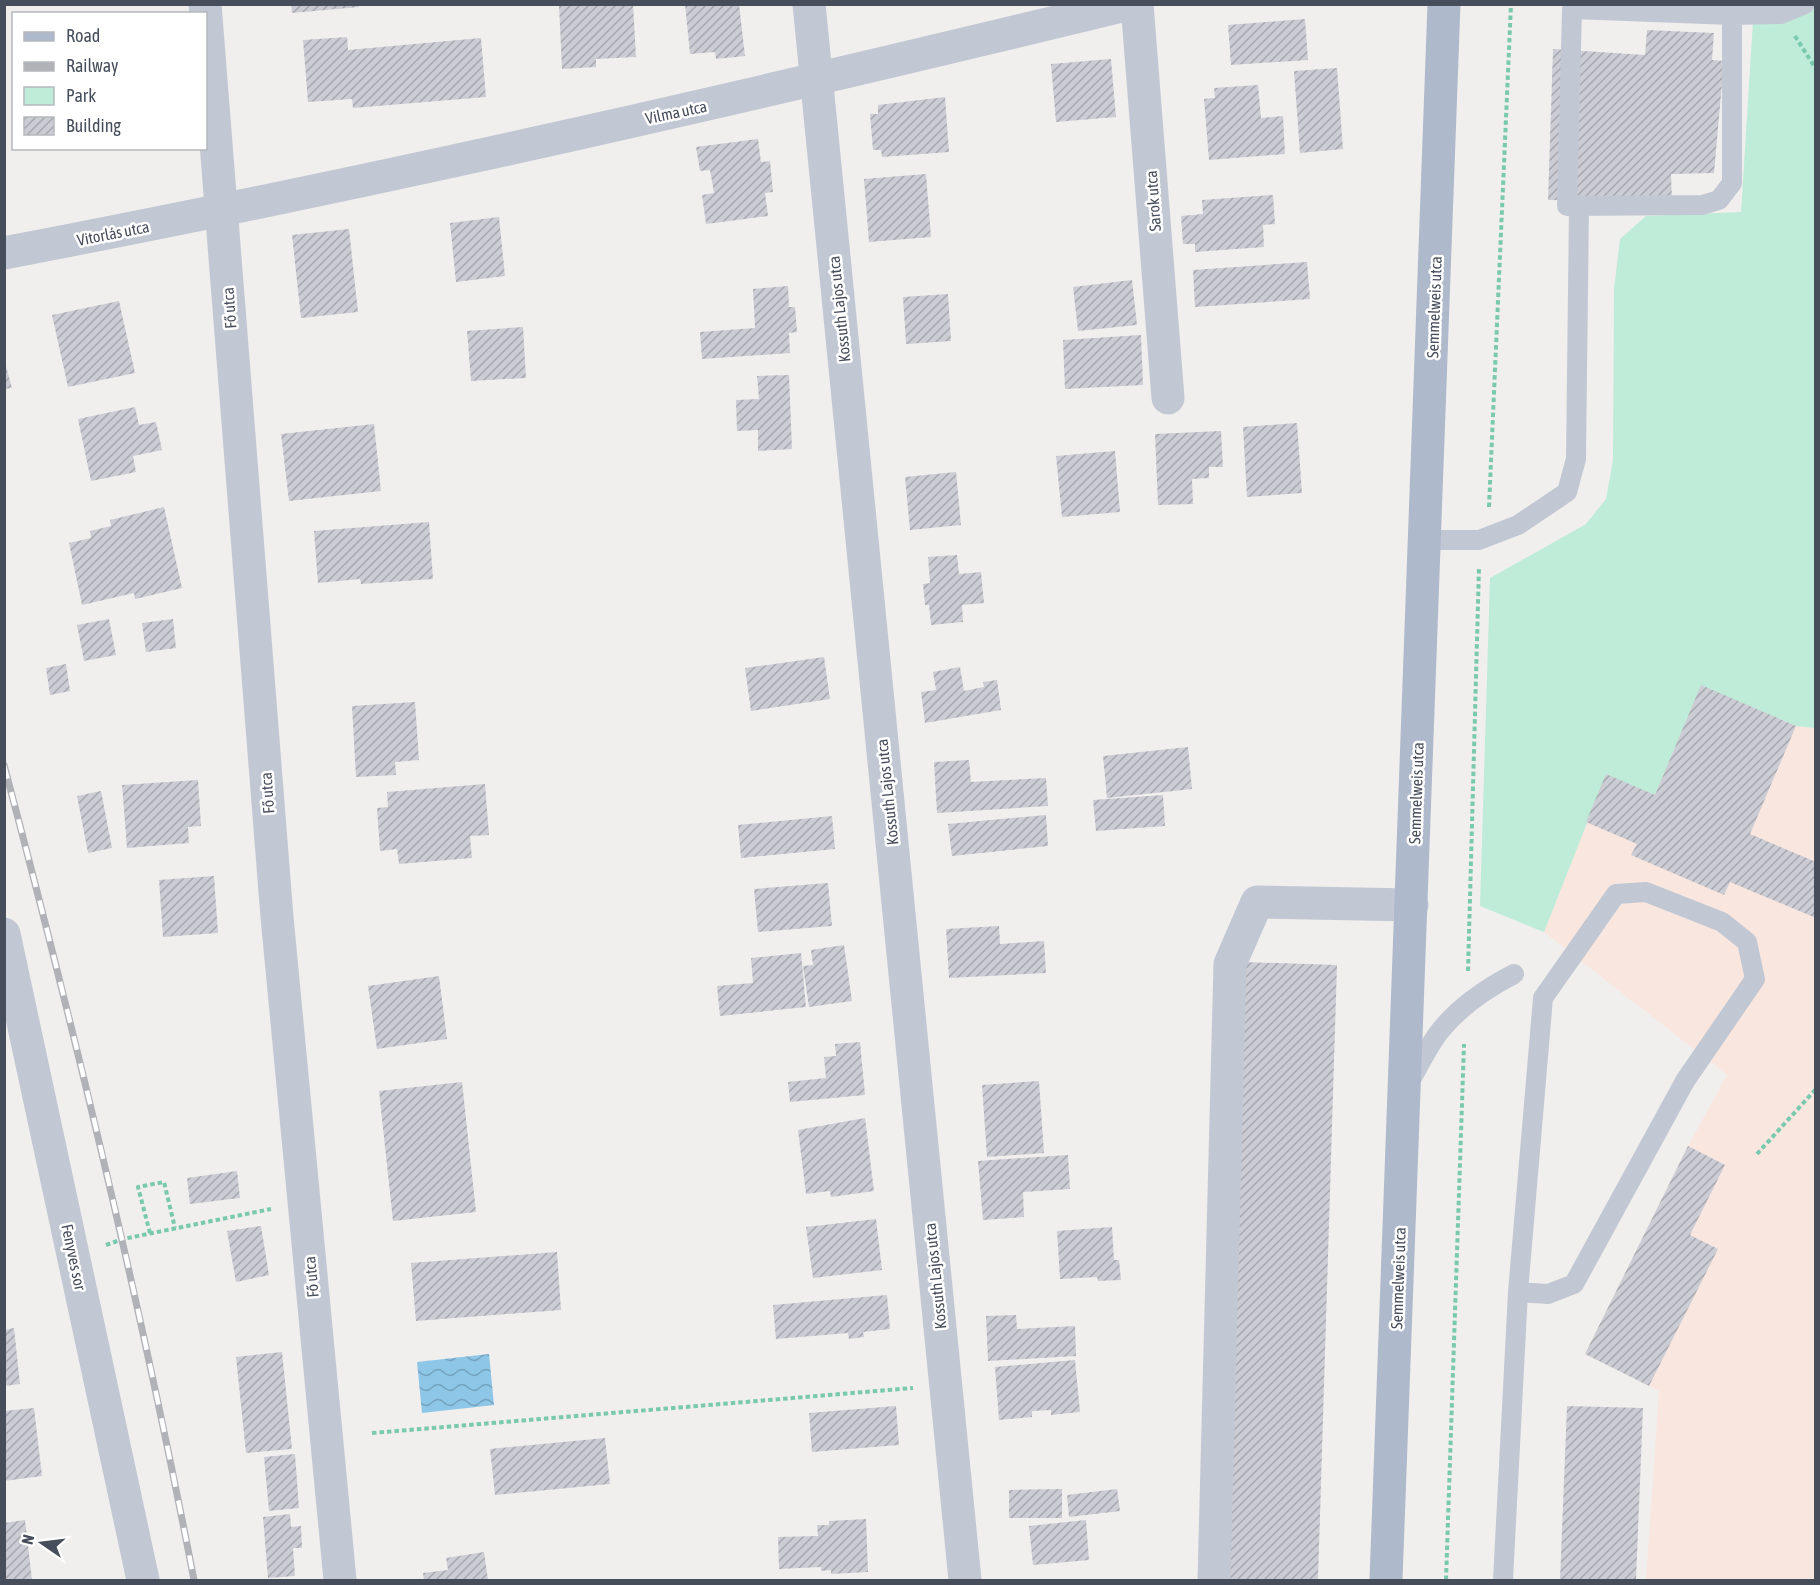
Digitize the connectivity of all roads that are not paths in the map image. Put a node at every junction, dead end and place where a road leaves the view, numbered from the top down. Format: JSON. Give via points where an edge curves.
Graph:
{"nodes":[{"id":1,"x":809,"y":4,"type":"edge"},
{"id":2,"x":1130,"y":4,"type":"edge"},
{"id":3,"x":1137,"y":4,"type":"edge"},
{"id":4,"x":1444,"y":4,"type":"edge"},
{"id":5,"x":1805,"y":4,"type":"edge"},
{"id":6,"x":1732,"y":15,"type":"junction"},
{"id":7,"x":207,"y":18,"type":"edge"},
{"id":8,"x":817,"y":81,"type":"junction"},
{"id":9,"x":1579,"y":206,"type":"junction"},
{"id":10,"x":221,"y":211,"type":"junction"},
{"id":11,"x":4,"y":253,"type":"edge"},
{"id":12,"x":1168,"y":398,"type":"dead end"},
{"id":13,"x":1426,"y":540,"type":"junction"},
{"id":14,"x":1412,"y":905,"type":"junction"},
{"id":15,"x":4,"y":934,"type":"edge"},
{"id":16,"x":1514,"y":974,"type":"dead end"},
{"id":17,"x":1405,"y":1091,"type":"junction"},
{"id":18,"x":1518,"y":1292,"type":"junction"},
{"id":19,"x":143,"y":1581,"type":"edge"},
{"id":20,"x":340,"y":1581,"type":"edge"},
{"id":21,"x":965,"y":1581,"type":"edge"},
{"id":22,"x":1214,"y":1581,"type":"edge"},
{"id":23,"x":1386,"y":1581,"type":"edge"},
{"id":24,"x":1503,"y":1581,"type":"edge"}],
"edges":[{"from":1,"to":8,"type":"street","name":"Kossuth Lajos utca"},
{"from":2,"to":8,"type":"street","name":"Vilma utca"},
{"from":3,"to":12,"type":"street","name":"Sarok utca"},
{"from":4,"to":13,"type":"main road","name":"Semmelweis utca"},
{"from":5,"to":6,"type":"lane","via":[[1781,14]]},
{"from":6,"to":9,"type":"lane","via":[[1732,183],[1719,200],[1702,205]]},
{"from":6,"to":9,"type":"lane","via":[[1572,9],[1567,206]]},
{"from":7,"to":10,"type":"street","name":"Fő utca"},
{"from":8,"to":10,"type":"street","name":"Vilma utca"},
{"from":8,"to":21,"type":"street","name":"Kossuth Lajos utca"},
{"from":9,"to":13,"type":"lane","via":[[1576,459],[1567,492],[1518,525],[1479,540]]},
{"from":10,"to":11,"type":"street","name":"Vitorlás utca"},
{"from":10,"to":20,"type":"street","name":"Fő utca","via":[[276,906]]},
{"from":13,"to":14,"type":"main road","name":"Semmelweis utca"},
{"from":14,"to":17,"type":"main road","name":"Semmelweis utca"},
{"from":14,"to":22,"type":"street","via":[[1257,902],[1230,964]]},
{"from":15,"to":19,"type":"street","name":"Fenyves sor"},
{"from":16,"to":17,"type":"lane","via":[[1465,1006],[1440,1031]]},
{"from":17,"to":23,"type":"main road","name":"Semmelweis utca"},
{"from":18,"to":18,"type":"lane","via":[[1543,998],[1616,894],[1646,892],[1722,922],[1747,942],[1755,979],[1685,1081],[1574,1284],[1548,1294]]},
{"from":18,"to":24,"type":"lane"}]}
